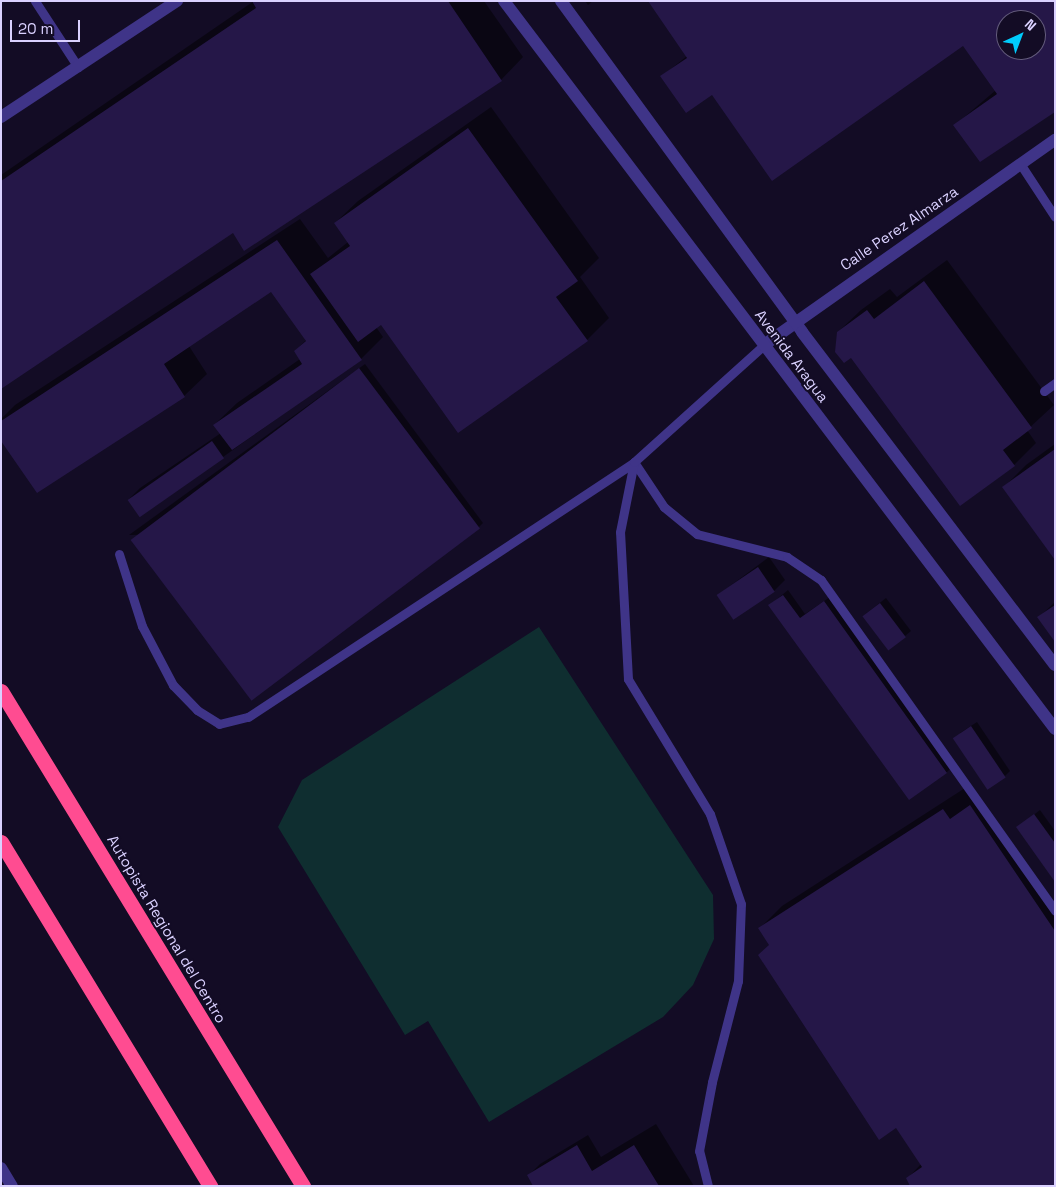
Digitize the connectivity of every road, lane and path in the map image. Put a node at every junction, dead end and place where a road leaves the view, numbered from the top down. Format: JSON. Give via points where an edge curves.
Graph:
{"nodes":[{"id":1,"x":35,"y":1,"type":"edge"},
{"id":2,"x":178,"y":1,"type":"edge"},
{"id":3,"x":504,"y":1,"type":"edge"},
{"id":4,"x":561,"y":1,"type":"edge"},
{"id":5,"x":78,"y":67,"type":"junction"},
{"id":6,"x":1,"y":117,"type":"edge"},
{"id":7,"x":1055,"y":140,"type":"edge"},
{"id":8,"x":1021,"y":165,"type":"junction"},
{"id":9,"x":1055,"y":217,"type":"edge"},
{"id":10,"x":794,"y":322,"type":"junction"},
{"id":11,"x":764,"y":344,"type":"junction"},
{"id":12,"x":1055,"y":383,"type":"edge"},
{"id":13,"x":1044,"y":391,"type":"dead end"},
{"id":14,"x":634,"y":462,"type":"junction"},
{"id":15,"x":119,"y":554,"type":"dead end"},
{"id":16,"x":1055,"y":665,"type":"edge"},
{"id":17,"x":1,"y":691,"type":"edge"},
{"id":18,"x":1055,"y":730,"type":"edge"},
{"id":19,"x":1,"y":842,"type":"edge"},
{"id":20,"x":1055,"y":910,"type":"edge"},
{"id":21,"x":1,"y":1168,"type":"edge"},
{"id":22,"x":12,"y":1186,"type":"edge"},
{"id":23,"x":210,"y":1186,"type":"edge"},
{"id":24,"x":303,"y":1186,"type":"edge"},
{"id":25,"x":708,"y":1186,"type":"edge"}],
"edges":[{"from":1,"to":5,"type":"lane"},
{"from":2,"to":5,"type":"street"},
{"from":3,"to":11,"type":"street","name":"Avenida Aragua"},
{"from":4,"to":10,"type":"street","name":"Avenida Aragua"},
{"from":5,"to":6,"type":"street"},
{"from":7,"to":8,"type":"street","name":"Calle Perez Almarza"},
{"from":8,"to":9,"type":"lane"},
{"from":8,"to":10,"type":"street","name":"Calle Perez Almarza"},
{"from":10,"to":11,"type":"street","name":"Calle Perez Almarza"},
{"from":10,"to":16,"type":"street","name":"Avenida Aragua"},
{"from":11,"to":14,"type":"lane"},
{"from":11,"to":18,"type":"street","name":"Avenida Aragua"},
{"from":12,"to":13,"type":"lane"},
{"from":14,"to":15,"type":"lane","via":[[248,717],[219,724],[196,710],[173,685],[142,626]]},
{"from":14,"to":20,"type":"lane","via":[[664,507],[697,534],[787,557],[821,580]]},
{"from":14,"to":25,"type":"lane","via":[[620,532],[628,679],[710,814],[741,904],[738,981],[712,1082],[699,1151]]},
{"from":17,"to":24,"type":"highway","name":"Autopista Regional del Centro"},
{"from":19,"to":23,"type":"highway"},
{"from":21,"to":22,"type":"street"}]}
